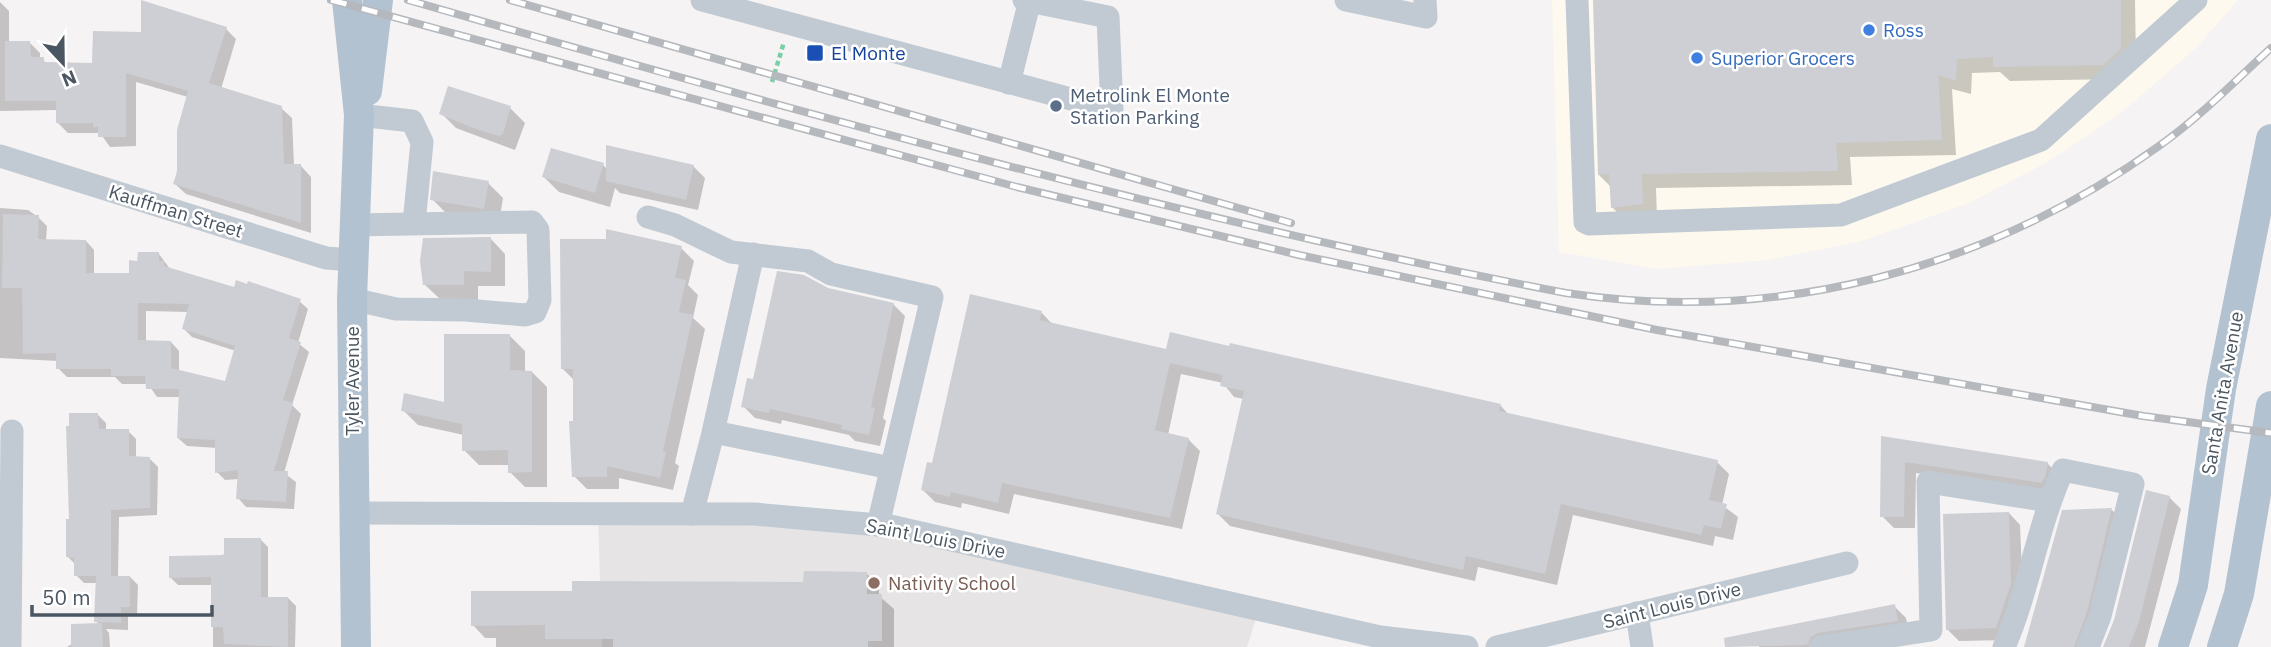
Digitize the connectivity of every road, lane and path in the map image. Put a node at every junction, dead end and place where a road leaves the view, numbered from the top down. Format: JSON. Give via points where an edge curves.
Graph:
{"nodes":[{"id":1,"x":347,"y":0,"type":"edge"},
{"id":2,"x":378,"y":0,"type":"edge"},
{"id":3,"x":702,"y":0,"type":"edge"},
{"id":4,"x":1028,"y":0,"type":"edge"},
{"id":5,"x":1346,"y":0,"type":"edge"},
{"id":6,"x":1577,"y":0,"type":"edge"},
{"id":7,"x":2196,"y":0,"type":"edge"},
{"id":8,"x":1426,"y":8,"type":"edge"},
{"id":9,"x":779,"y":57,"type":"dead end"},
{"id":10,"x":772,"y":82,"type":"dead end"},
{"id":11,"x":1009,"y":83,"type":"junction"},
{"id":12,"x":359,"y":115,"type":"junction"},
{"id":13,"x":2271,"y":139,"type":"edge"},
{"id":14,"x":0,"y":156,"type":"edge"},
{"id":15,"x":648,"y":217,"type":"dead end"},
{"id":16,"x":414,"y":223,"type":"junction"},
{"id":17,"x":353,"y":225,"type":"junction"},
{"id":18,"x":753,"y":254,"type":"junction"},
{"id":19,"x":353,"y":260,"type":"junction"},
{"id":20,"x":352,"y":299,"type":"junction"},
{"id":21,"x":2271,"y":405,"type":"edge"},
{"id":22,"x":12,"y":430,"type":"dead end"},
{"id":23,"x":714,"y":432,"type":"junction"},
{"id":24,"x":891,"y":468,"type":"junction"},
{"id":25,"x":2049,"y":501,"type":"junction"},
{"id":26,"x":353,"y":513,"type":"junction"},
{"id":27,"x":692,"y":514,"type":"junction"},
{"id":28,"x":878,"y":525,"type":"junction"},
{"id":29,"x":1847,"y":563,"type":"dead end"},
{"id":30,"x":1636,"y":613,"type":"junction"},
{"id":31,"x":10,"y":647,"type":"edge"},
{"id":32,"x":356,"y":647,"type":"edge"},
{"id":33,"x":1448,"y":647,"type":"edge"},
{"id":34,"x":1467,"y":647,"type":"edge"},
{"id":35,"x":1497,"y":647,"type":"edge"},
{"id":36,"x":1642,"y":647,"type":"edge"},
{"id":37,"x":1820,"y":647,"type":"edge"},
{"id":38,"x":2004,"y":647,"type":"edge"},
{"id":39,"x":2088,"y":647,"type":"edge"},
{"id":40,"x":2173,"y":647,"type":"edge"},
{"id":41,"x":2222,"y":647,"type":"edge"}],
"edges":[{"from":1,"to":12,"type":"main road","name":"Tyler Avenue"},
{"from":2,"to":12,"type":"main road","name":"Tyler Avenue","via":[[369,87]]},
{"from":3,"to":11,"type":"street"},
{"from":4,"to":11,"type":"street"},
{"from":4,"to":11,"type":"street","via":[[1108,18],[1112,110]]},
{"from":5,"to":8,"type":"street"},
{"from":6,"to":7,"type":"street","via":[[1589,224],[1841,215],[2041,140]]},
{"from":9,"to":10,"type":"path"},
{"from":12,"to":16,"type":"street","via":[[412,121],[422,142]]},
{"from":12,"to":17,"type":"main road","name":"Tyler Avenue"},
{"from":13,"to":40,"type":"main road","name":"Santa Anita Avenue","via":[[2221,389],[2193,585]]},
{"from":14,"to":19,"type":"street","name":"Kauffman Street","via":[[326,258]]},
{"from":15,"to":18,"type":"street","via":[[731,252]]},
{"from":16,"to":17,"type":"street"},
{"from":16,"to":20,"type":"street","via":[[487,220],[537,225],[540,300],[536,312],[396,309]]},
{"from":17,"to":19,"type":"main road","name":"Tyler Avenue"},
{"from":18,"to":23,"type":"street"},
{"from":18,"to":24,"type":"street","via":[[807,261],[831,274],[932,297]]},
{"from":19,"to":20,"type":"main road","name":"Tyler Avenue"},
{"from":20,"to":26,"type":"main road","name":"Tyler Avenue"},
{"from":21,"to":41,"type":"main road","via":[[2239,594]]},
{"from":22,"to":31,"type":"street"},
{"from":23,"to":24,"type":"street"},
{"from":23,"to":27,"type":"street"},
{"from":24,"to":28,"type":"street"},
{"from":25,"to":37,"type":"street","via":[[1928,482],[1931,630]]},
{"from":25,"to":38,"type":"street"},
{"from":25,"to":39,"type":"street","via":[[2063,470],[2133,484]]},
{"from":26,"to":27,"type":"street","name":"Saint Louis Drive"},
{"from":26,"to":32,"type":"main road","name":"Tyler Avenue"},
{"from":27,"to":28,"type":"street","name":"Saint Louis Drive","via":[[754,514]]},
{"from":28,"to":33,"type":"street","name":"Saint Louis Drive","via":[[1380,637]]},
{"from":29,"to":30,"type":"street","name":"Saint Louis Drive"},
{"from":30,"to":35,"type":"street","name":"Saint Louis Drive"},
{"from":30,"to":36,"type":"street"},
{"from":33,"to":34,"type":"street","name":"Saint Louis Drive"}]}
